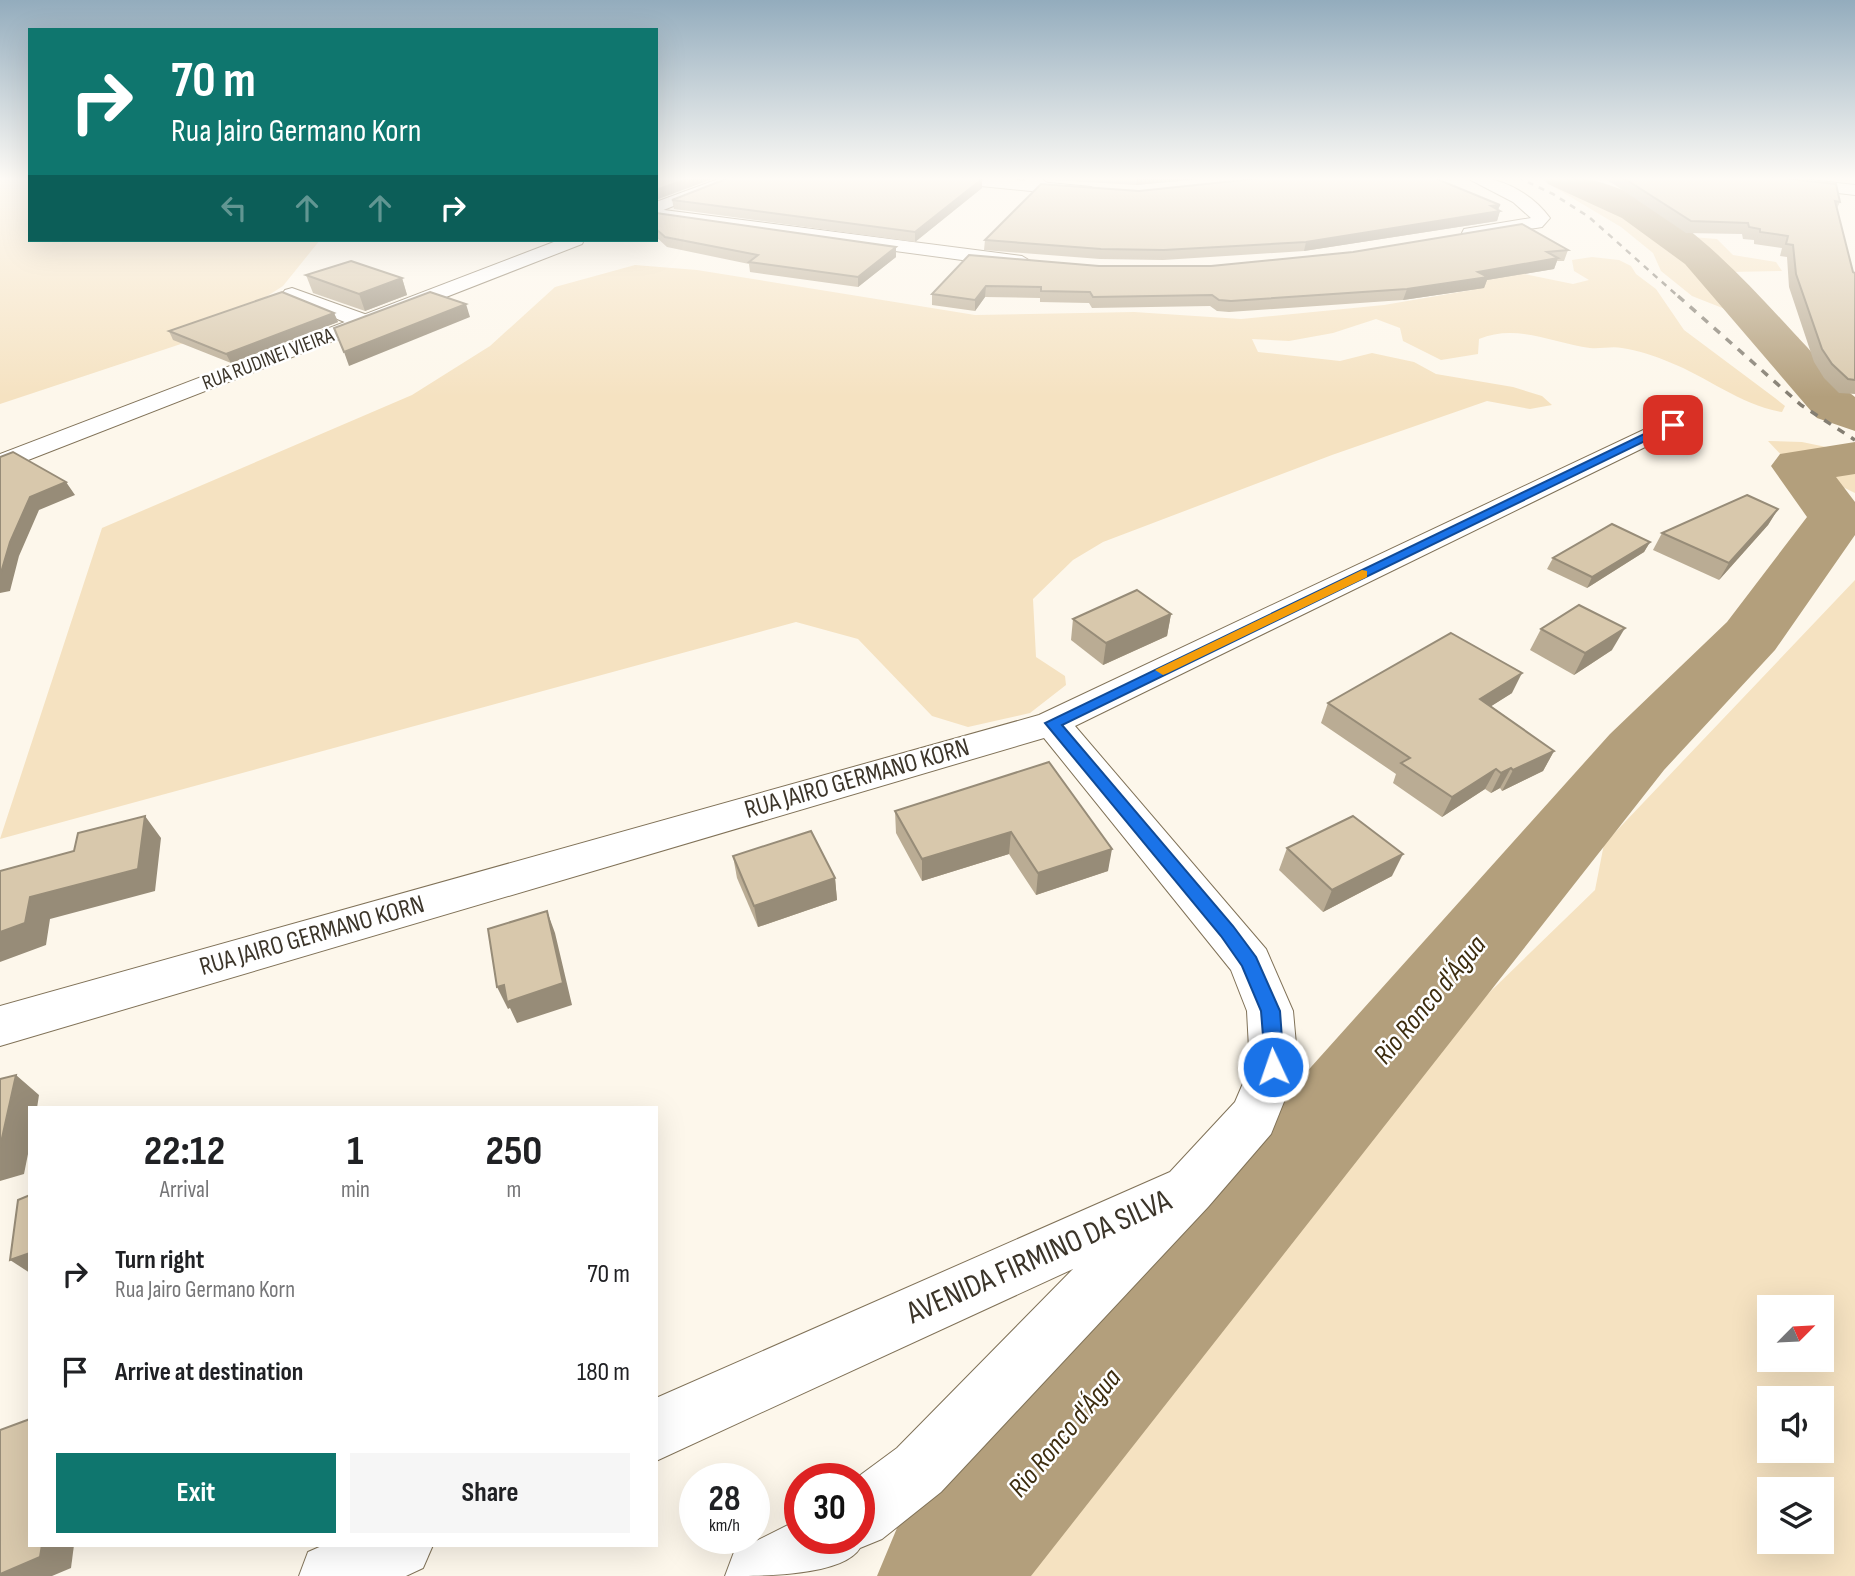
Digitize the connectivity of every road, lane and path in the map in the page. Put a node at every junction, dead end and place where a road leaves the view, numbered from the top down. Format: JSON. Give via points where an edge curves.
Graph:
{"nodes":[{"id":1,"x":548,"y":251,"type":"edge"},
{"id":2,"x":940,"y":251,"type":"edge"},
{"id":3,"x":1044,"y":264,"type":"edge"},
{"id":4,"x":292,"y":294,"type":"edge"},
{"id":5,"x":365,"y":321,"type":"junction"},
{"id":6,"x":1673,"y":425,"type":"dead end"},
{"id":7,"x":0,"y":463,"type":"edge"},
{"id":8,"x":1052,"y":723,"type":"junction"},
{"id":9,"x":0,"y":1026,"type":"edge"},
{"id":10,"x":1189,"y":1189,"type":"junction"},
{"id":11,"x":658,"y":1429,"type":"edge"},
{"id":12,"x":875,"y":1504,"type":"edge"},
{"id":13,"x":396,"y":1547,"type":"edge"},
{"id":14,"x":800,"y":1554,"type":"edge"},
{"id":15,"x":332,"y":1576,"type":"edge"},
{"id":16,"x":758,"y":1576,"type":"edge"}],
"edges":[{"from":1,"to":5,"type":"street","name":"RUA RUDINEI VIEIRA"},
{"from":2,"to":3,"type":"street"},
{"from":4,"to":5,"type":"street"},
{"from":5,"to":7,"type":"street","name":"RUA RUDINEI VIEIRA"},
{"from":6,"to":8,"type":"street","name":"RUA JAIRO GERMANO KORN"},
{"from":8,"to":9,"type":"street","name":"RUA JAIRO GERMANO KORN"},
{"from":8,"to":10,"type":"street","via":[[1227,931],[1250,962],[1270,1011],[1273,1067],[1254,1118]]},
{"from":10,"to":11,"type":"street","name":"AVENIDA FIRMINO DA SILVA"},
{"from":10,"to":12,"type":"street","name":"AVENIDA FIRMINO DA SILVA","via":[[919,1470]]},
{"from":13,"to":15,"type":"street"},
{"from":14,"to":16,"type":"street"}]}
